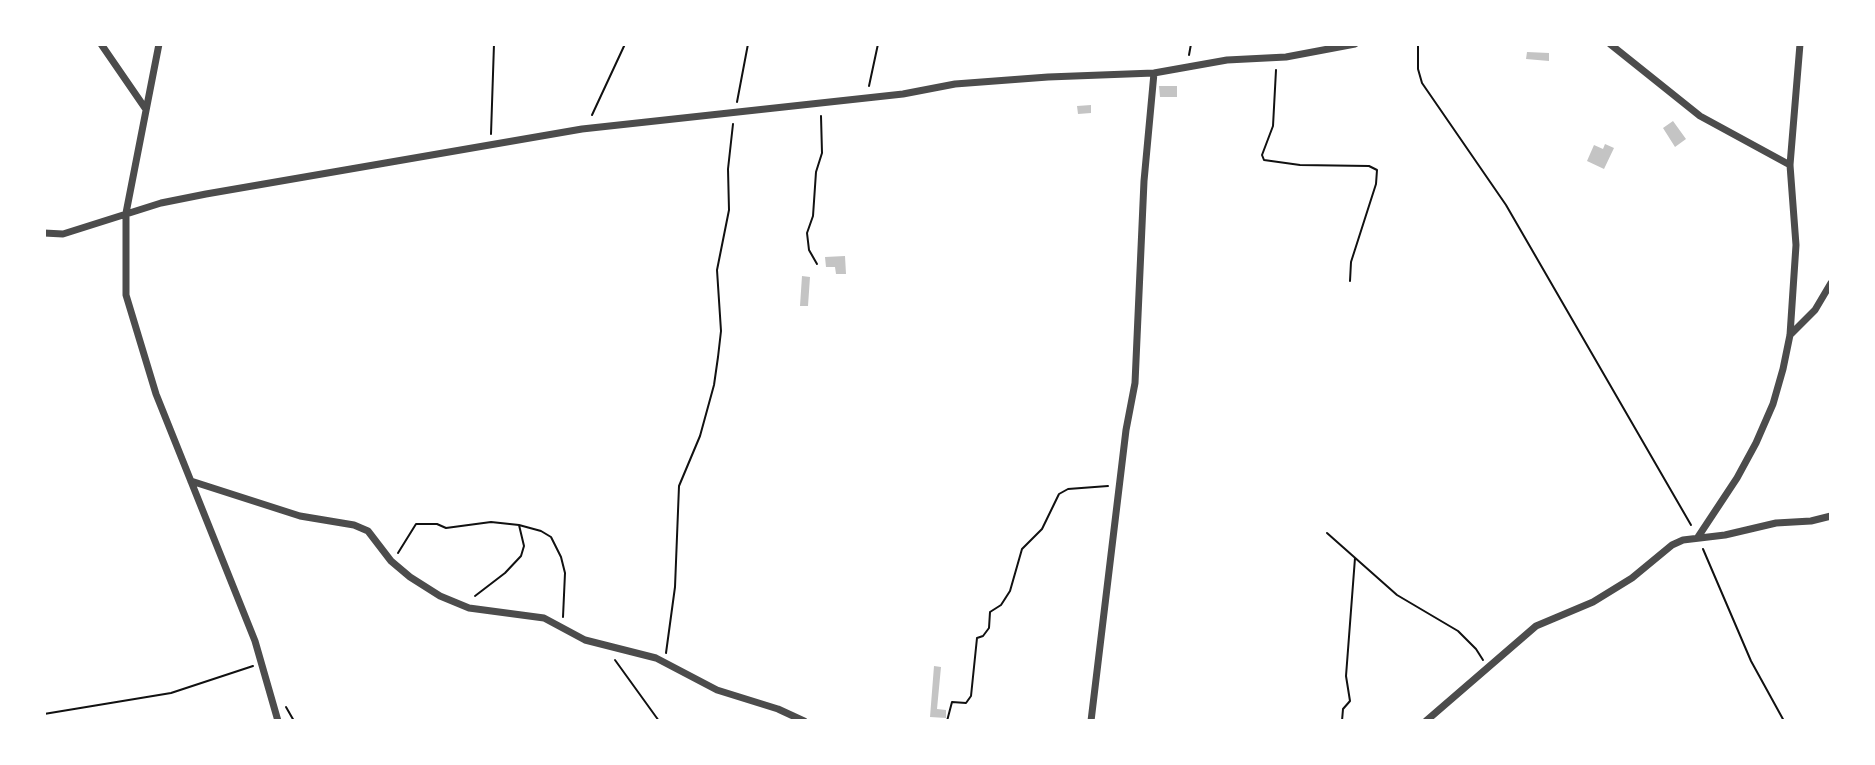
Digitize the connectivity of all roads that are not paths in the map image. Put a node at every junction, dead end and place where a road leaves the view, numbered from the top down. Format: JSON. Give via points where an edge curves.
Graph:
{"nodes":[{"id":1,"x":101,"y":44,"type":"edge"},
{"id":2,"x":159,"y":44,"type":"edge"},
{"id":3,"x":1355,"y":44,"type":"edge"},
{"id":4,"x":1610,"y":44,"type":"edge"},
{"id":5,"x":1800,"y":44,"type":"edge"},
{"id":6,"x":1154,"y":73,"type":"junction"},
{"id":7,"x":145,"y":108,"type":"junction"},
{"id":8,"x":1790,"y":165,"type":"junction"},
{"id":9,"x":126,"y":213,"type":"junction"},
{"id":10,"x":44,"y":233,"type":"edge"},
{"id":11,"x":1831,"y":283,"type":"edge"},
{"id":12,"x":1790,"y":335,"type":"junction"},
{"id":13,"x":191,"y":481,"type":"junction"},
{"id":14,"x":1831,"y":516,"type":"edge"},
{"id":15,"x":1698,"y":537,"type":"junction"},
{"id":16,"x":278,"y":721,"type":"edge"},
{"id":17,"x":804,"y":721,"type":"edge"},
{"id":18,"x":1091,"y":721,"type":"edge"},
{"id":19,"x":1426,"y":721,"type":"edge"}],
"edges":[{"from":1,"to":7,"type":"street"},
{"from":2,"to":7,"type":"street"},
{"from":3,"to":6,"type":"street"},
{"from":4,"to":8,"type":"street","via":[[1700,116]]},
{"from":5,"to":8,"type":"street"},
{"from":6,"to":9,"type":"street","via":[[955,84],[582,129],[206,194]]},
{"from":6,"to":18,"type":"street","via":[[1135,383]]},
{"from":7,"to":9,"type":"street"},
{"from":8,"to":12,"type":"street","via":[[1796,245]]},
{"from":9,"to":10,"type":"street","via":[[63,234]]},
{"from":9,"to":13,"type":"street","via":[[126,295],[156,394]]},
{"from":11,"to":12,"type":"street","via":[[1815,310]]},
{"from":12,"to":15,"type":"street","via":[[1773,404],[1756,443]]},
{"from":13,"to":16,"type":"street","via":[[255,641]]},
{"from":13,"to":17,"type":"street","via":[[300,516],[354,525],[368,531],[393,562],[440,596],[469,608],[544,618],[585,640],[665,662],[717,690]]},
{"from":14,"to":15,"type":"street"},
{"from":15,"to":19,"type":"street","via":[[1672,545],[1593,602],[1536,626]]}]}
